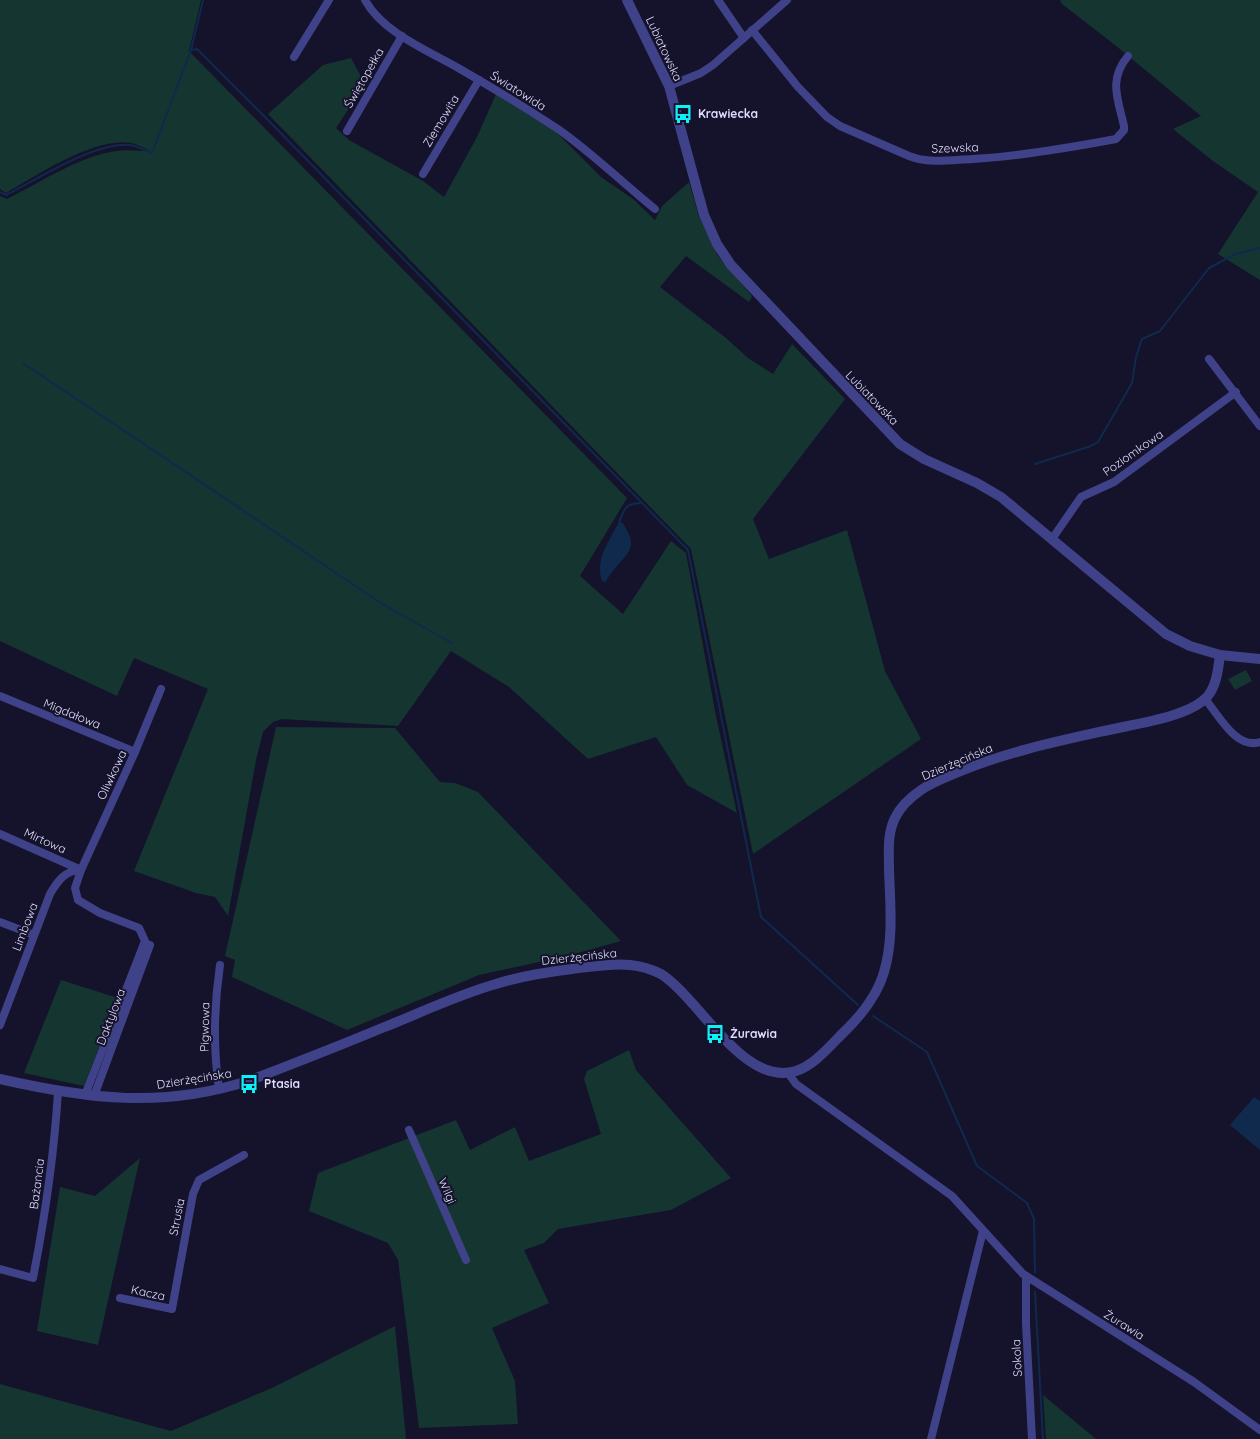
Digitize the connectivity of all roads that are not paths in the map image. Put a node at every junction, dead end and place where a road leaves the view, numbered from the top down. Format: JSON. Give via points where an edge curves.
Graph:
{"nodes":[{"id":1,"x":329,"y":0,"type":"edge"},
{"id":2,"x":365,"y":0,"type":"edge"},
{"id":3,"x":627,"y":0,"type":"edge"},
{"id":4,"x":718,"y":0,"type":"edge"},
{"id":5,"x":787,"y":0,"type":"edge"},
{"id":6,"x":752,"y":30,"type":"junction"},
{"id":7,"x":402,"y":36,"type":"junction"},
{"id":8,"x":744,"y":38,"type":"junction"},
{"id":9,"x":1128,"y":56,"type":"dead end"},
{"id":10,"x":294,"y":57,"type":"dead end"},
{"id":11,"x":479,"y":80,"type":"junction"},
{"id":12,"x":669,"y":86,"type":"junction"},
{"id":13,"x":347,"y":131,"type":"dead end"},
{"id":14,"x":423,"y":174,"type":"dead end"},
{"id":15,"x":655,"y":209,"type":"dead end"},
{"id":16,"x":1210,"y":359,"type":"dead end"},
{"id":17,"x":1236,"y":392,"type":"junction"},
{"id":18,"x":1260,"y":426,"type":"edge"},
{"id":19,"x":1052,"y":539,"type":"junction"},
{"id":20,"x":1220,"y":655,"type":"junction"},
{"id":21,"x":1260,"y":659,"type":"edge"},
{"id":22,"x":161,"y":689,"type":"dead end"},
{"id":23,"x":0,"y":696,"type":"edge"},
{"id":24,"x":1205,"y":699,"type":"junction"},
{"id":25,"x":1260,"y":743,"type":"edge"},
{"id":26,"x":135,"y":752,"type":"junction"},
{"id":27,"x":0,"y":834,"type":"edge"},
{"id":28,"x":80,"y":870,"type":"junction"},
{"id":29,"x":0,"y":922,"type":"edge"},
{"id":30,"x":34,"y":935,"type":"junction"},
{"id":31,"x":150,"y":945,"type":"dead end"},
{"id":32,"x":220,"y":965,"type":"dead end"},
{"id":33,"x":4,"y":1002,"type":"edge"},
{"id":34,"x":0,"y":1025,"type":"edge"},
{"id":35,"x":788,"y":1073,"type":"junction"},
{"id":36,"x":0,"y":1079,"type":"edge"},
{"id":37,"x":219,"y":1089,"type":"junction"},
{"id":38,"x":58,"y":1092,"type":"junction"},
{"id":39,"x":89,"y":1096,"type":"junction"},
{"id":40,"x":409,"y":1130,"type":"dead end"},
{"id":41,"x":244,"y":1156,"type":"dead end"},
{"id":42,"x":983,"y":1231,"type":"junction"},
{"id":43,"x":466,"y":1260,"type":"dead end"},
{"id":44,"x":0,"y":1269,"type":"edge"},
{"id":45,"x":1026,"y":1276,"type":"junction"},
{"id":46,"x":120,"y":1298,"type":"dead end"},
{"id":47,"x":172,"y":1309,"type":"joint"},
{"id":48,"x":1260,"y":1430,"type":"edge"},
{"id":49,"x":931,"y":1439,"type":"edge"},
{"id":50,"x":1032,"y":1439,"type":"edge"}],
"edges":[{"from":1,"to":10,"type":"street"},
{"from":2,"to":7,"type":"street","name":"Światowida","via":[[372,11]]},
{"from":3,"to":12,"type":"street","name":"Lubiatowska"},
{"from":4,"to":8,"type":"street"},
{"from":5,"to":6,"type":"street"},
{"from":6,"to":8,"type":"street"},
{"from":6,"to":9,"type":"street","name":"Szewska","via":[[827,117],[840,126],[919,160],[1020,156],[1116,139],[1124,130],[1116,81],[1118,70]]},
{"from":7,"to":11,"type":"street","name":"Światowida"},
{"from":7,"to":13,"type":"street","name":"Świętopełka"},
{"from":8,"to":12,"type":"street","via":[[701,73]]},
{"from":11,"to":14,"type":"street","name":"Ziemowita"},
{"from":11,"to":15,"type":"street","name":"Światowida","via":[[560,131]]},
{"from":12,"to":19,"type":"street","name":"Lubiatowska","via":[[704,215],[717,244],[736,271],[900,444],[924,460],[1001,497]]},
{"from":16,"to":17,"type":"street"},
{"from":17,"to":18,"type":"street"},
{"from":17,"to":19,"type":"street","name":"Poziomkowa","via":[[1114,482],[1081,497]]},
{"from":19,"to":20,"type":"street","name":"Lubiatowska","via":[[1166,634]]},
{"from":20,"to":21,"type":"street","name":"Lubiatowska"},
{"from":20,"to":24,"type":"street","via":[[1213,689]]},
{"from":22,"to":26,"type":"street","name":"Oliwkowa"},
{"from":23,"to":26,"type":"street","name":"Migdałowa"},
{"from":24,"to":25,"type":"street","via":[[1235,736],[1248,743]]},
{"from":24,"to":35,"type":"street","name":"Dzierżęcińska","via":[[1182,712],[980,763],[931,784],[908,801],[894,820],[889,836],[891,936],[876,993],[865,1010],[817,1058],[798,1071]]},
{"from":26,"to":28,"type":"street","name":"Oliwkowa"},
{"from":27,"to":28,"type":"street","name":"Mirtowa"},
{"from":28,"to":30,"type":"street","name":"Limbowa","via":[[72,870],[56,884]]},
{"from":28,"to":39,"type":"street","name":"Oliwkowa","via":[[75,888],[78,900],[100,913],[139,928],[145,941]]},
{"from":29,"to":30,"type":"street"},
{"from":30,"to":33,"type":"street","name":"Limbowa"},
{"from":31,"to":39,"type":"street","name":"Daktylowa"},
{"from":32,"to":37,"type":"street","name":"Pigwowa","via":[[214,1044]]},
{"from":33,"to":34,"type":"street","name":"Limbowa"},
{"from":35,"to":37,"type":"street","name":"Dzierżęcińska","via":[[756,1066],[663,976],[647,968],[609,964],[535,974],[485,987],[251,1080]]},
{"from":35,"to":42,"type":"street","name":"Żurawia","via":[[796,1084],[952,1196]]},
{"from":36,"to":38,"type":"street","name":"Dzierżęcińska"},
{"from":37,"to":39,"type":"street","name":"Dzierżęcińska","via":[[166,1098]]},
{"from":38,"to":39,"type":"street","name":"Dzierżęcińska"},
{"from":38,"to":44,"type":"street","name":"Bażancia","via":[[50,1180],[33,1278]]},
{"from":40,"to":43,"type":"street","name":"Wilgi"},
{"from":41,"to":47,"type":"street","name":"Strusia","via":[[199,1180],[193,1194]]},
{"from":42,"to":45,"type":"street","name":"Żurawia"},
{"from":42,"to":49,"type":"street"},
{"from":45,"to":48,"type":"street","name":"Żurawia","via":[[1194,1382]]},
{"from":45,"to":50,"type":"street","name":"Sokola"},
{"from":46,"to":47,"type":"street","name":"Kacza"}]}
